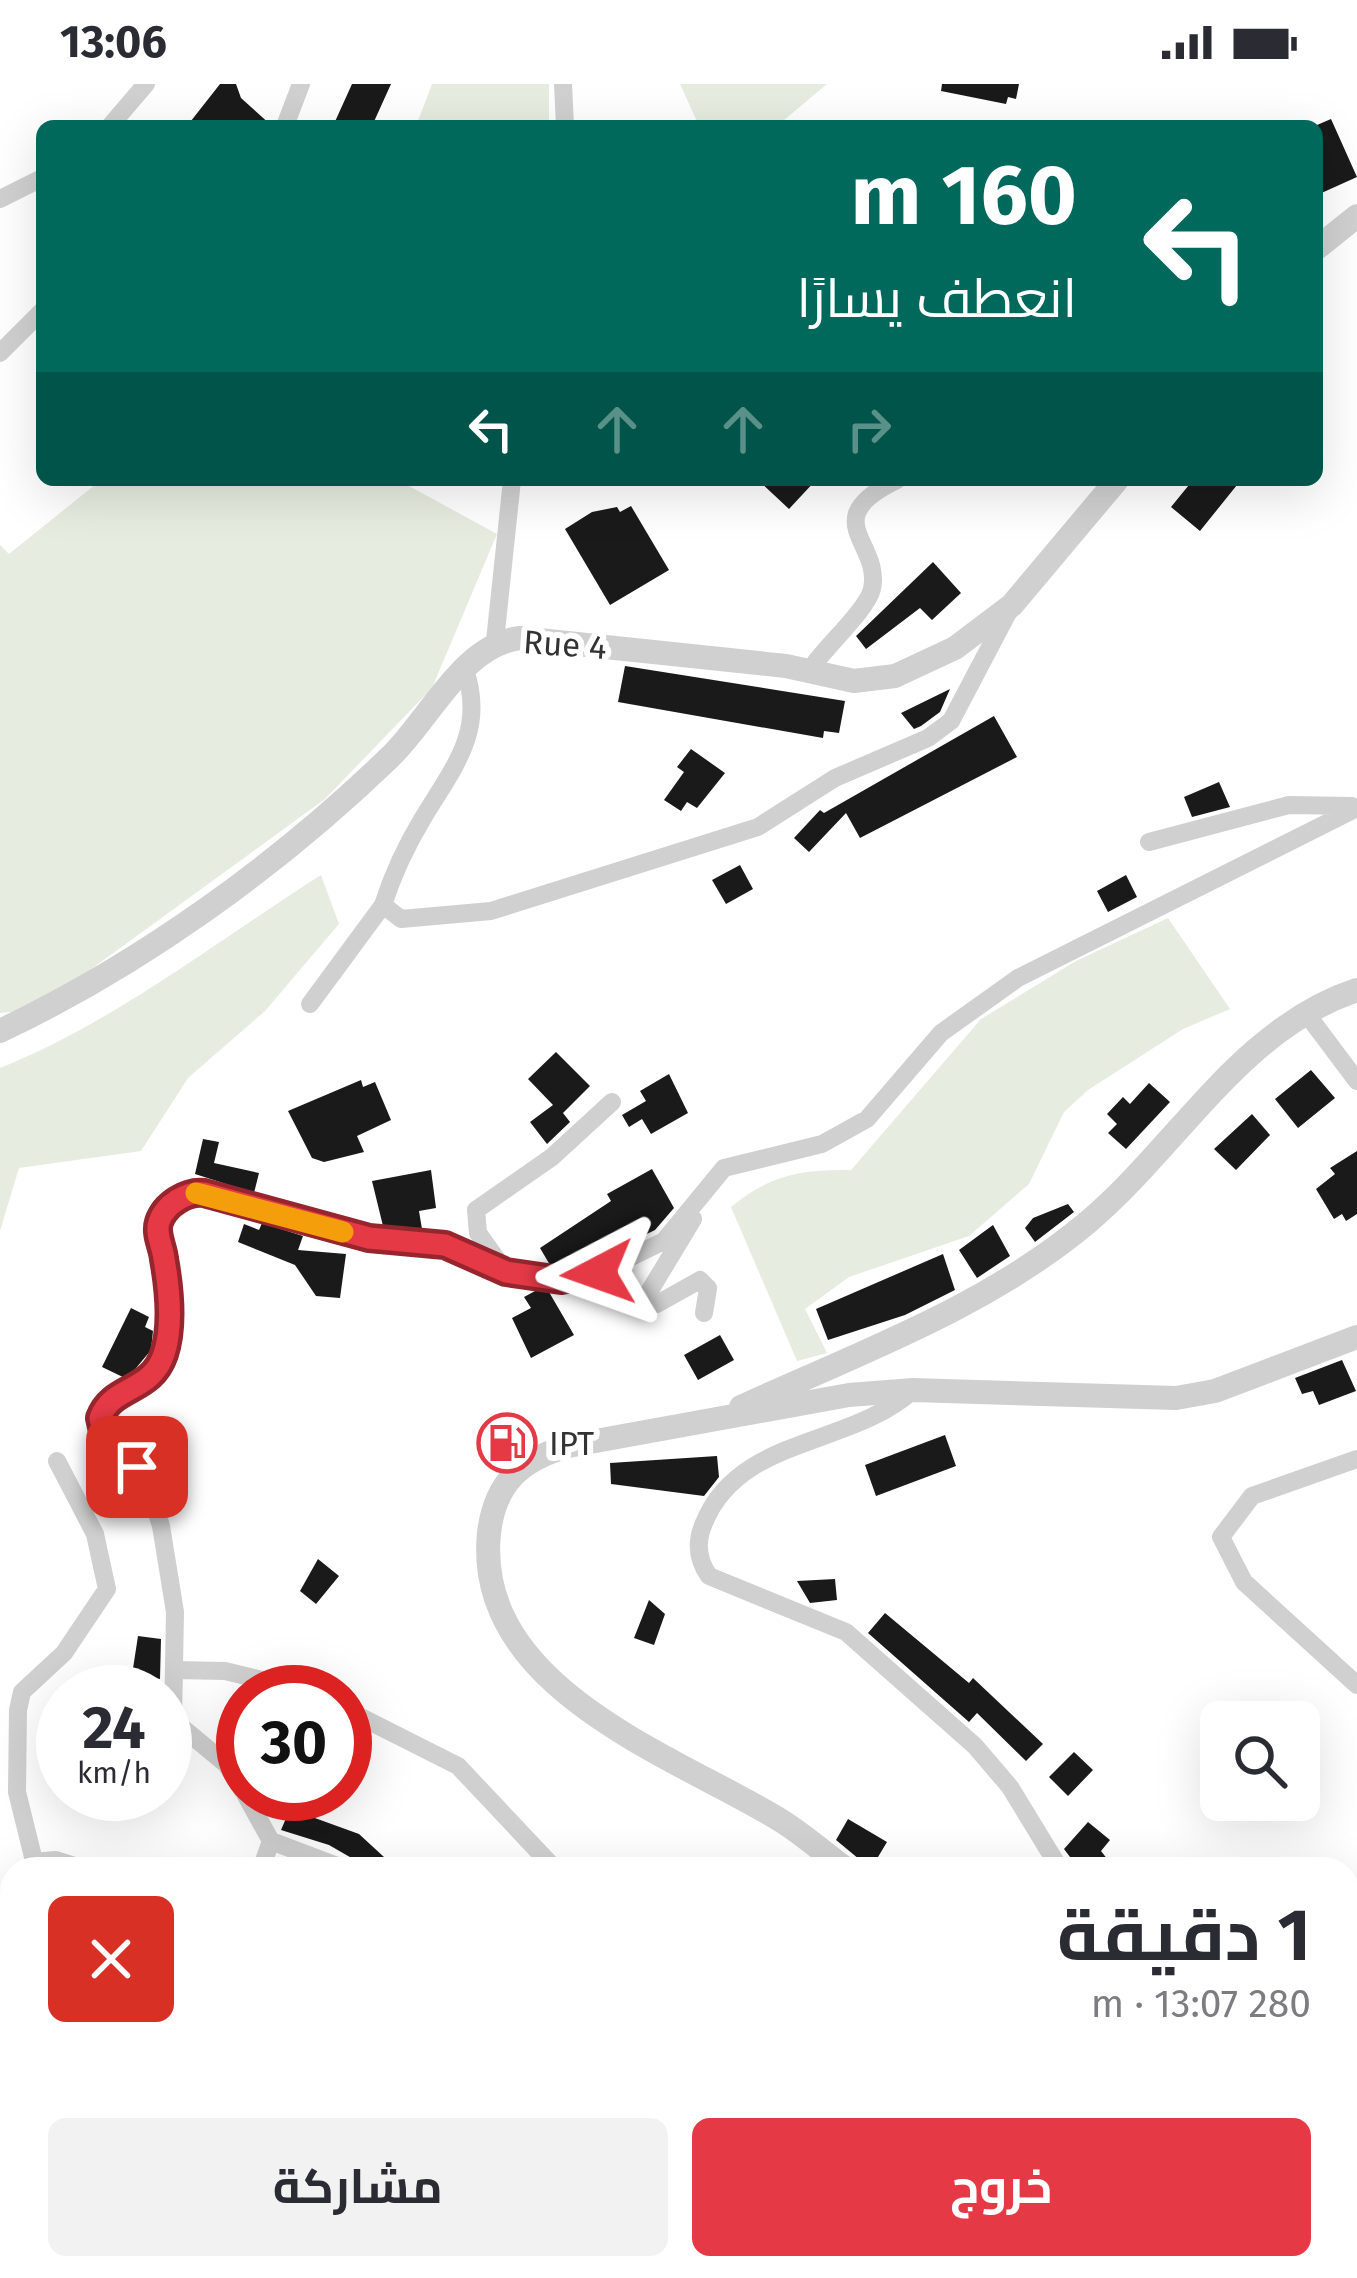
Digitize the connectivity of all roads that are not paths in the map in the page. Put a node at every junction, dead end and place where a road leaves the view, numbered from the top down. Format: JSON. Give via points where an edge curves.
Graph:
{"nodes":[{"id":1,"x":146,"y":84,"type":"edge"},
{"id":2,"x":302,"y":84,"type":"edge"},
{"id":3,"x":563,"y":84,"type":"edge"},
{"id":4,"x":115,"y":120,"type":"edge"},
{"id":5,"x":287,"y":120,"type":"edge"},
{"id":6,"x":565,"y":120,"type":"edge"},
{"id":7,"x":36,"y":181,"type":"edge"},
{"id":8,"x":0,"y":200,"type":"edge"},
{"id":9,"x":1357,"y":216,"type":"edge"},
{"id":10,"x":1323,"y":243,"type":"edge"},
{"id":11,"x":36,"y":317,"type":"edge"},
{"id":12,"x":0,"y":353,"type":"edge"},
{"id":13,"x":511,"y":486,"type":"edge"},
{"id":14,"x":887,"y":486,"type":"edge"},
{"id":15,"x":1113,"y":486,"type":"edge"},
{"id":16,"x":1012,"y":605,"type":"junction"},
{"id":17,"x":496,"y":640,"type":"junction"},
{"id":18,"x":464,"y":670,"type":"junction"},
{"id":19,"x":809,"y":671,"type":"junction"},
{"id":20,"x":1357,"y":807,"type":"edge"},
{"id":21,"x":1149,"y":842,"type":"dead end"},
{"id":22,"x":382,"y":905,"type":"junction"},
{"id":23,"x":1357,"y":990,"type":"edge"},
{"id":24,"x":310,"y":1004,"type":"dead end"},
{"id":25,"x":1306,"y":1013,"type":"junction"},
{"id":26,"x":0,"y":1031,"type":"edge"},
{"id":27,"x":1357,"y":1082,"type":"edge"},
{"id":28,"x":612,"y":1102,"type":"dead end"},
{"id":29,"x":713,"y":1177,"type":"junction"},
{"id":30,"x":506,"y":1272,"type":"junction"},
{"id":31,"x":704,"y":1313,"type":"dead end"},
{"id":32,"x":1357,"y":1337,"type":"edge"},
{"id":33,"x":913,"y":1390,"type":"junction"},
{"id":34,"x":708,"y":1422,"type":"junction"},
{"id":35,"x":1357,"y":1459,"type":"edge"},
{"id":36,"x":57,"y":1461,"type":"dead end"},
{"id":37,"x":174,"y":1665,"type":"edge"},
{"id":38,"x":1357,"y":1685,"type":"edge"},
{"id":39,"x":372,"y":1722,"type":"edge"},
{"id":40,"x":192,"y":1736,"type":"edge"},
{"id":41,"x":216,"y":1756,"type":"edge"},
{"id":42,"x":260,"y":1821,"type":"edge"},
{"id":43,"x":271,"y":1840,"type":"junction"},
{"id":44,"x":33,"y":1857,"type":"edge"},
{"id":45,"x":266,"y":1857,"type":"edge"},
{"id":46,"x":314,"y":1857,"type":"edge"},
{"id":47,"x":544,"y":1857,"type":"edge"},
{"id":48,"x":830,"y":1857,"type":"edge"},
{"id":49,"x":1055,"y":1857,"type":"edge"}],
"edges":[{"from":1,"to":4,"type":"street"},
{"from":2,"to":5,"type":"street"},
{"from":3,"to":6,"type":"street"},
{"from":7,"to":8,"type":"street"},
{"from":9,"to":10,"type":"street"},
{"from":11,"to":12,"type":"street"},
{"from":13,"to":17,"type":"street"},
{"from":14,"to":19,"type":"street","via":[[857,517],[871,595]]},
{"from":15,"to":16,"type":"street","name":"Rue 4"},
{"from":16,"to":19,"type":"street","name":"Rue 4","via":[[955,648],[895,676],[854,681]]},
{"from":16,"to":22,"type":"street","via":[[952,721],[758,827],[474,914],[401,919]]},
{"from":17,"to":18,"type":"street","name":"Rue 4"},
{"from":17,"to":19,"type":"street","name":"Rue 4"},
{"from":18,"to":22,"type":"street","via":[[473,703],[468,744]]},
{"from":18,"to":26,"type":"street","name":"Rue 4","via":[[398,749],[303,836],[112,968]]},
{"from":20,"to":21,"type":"street","via":[[1289,805]]},
{"from":20,"to":29,"type":"street","via":[[1018,978],[941,1034],[867,1119],[844,1134],[745,1159]]},
{"from":22,"to":24,"type":"street"},
{"from":23,"to":25,"type":"street"},
{"from":25,"to":27,"type":"street"},
{"from":25,"to":34,"type":"street","via":[[1224,1080],[1089,1221],[1011,1280]]},
{"from":28,"to":30,"type":"street","via":[[476,1210],[478,1233]]},
{"from":29,"to":30,"type":"street","via":[[653,1250],[561,1280]]},
{"from":29,"to":31,"type":"street","via":[[646,1297],[657,1304],[700,1280],[708,1288]]},
{"from":30,"to":37,"type":"street","via":[[445,1245],[369,1238],[204,1193],[182,1197],[165,1212],[158,1231],[169,1305],[164,1354],[145,1385],[116,1396],[100,1418],[104,1436],[151,1490],[175,1612]]},
{"from":32,"to":33,"type":"street","via":[[1176,1398]]},
{"from":33,"to":34,"type":"street"},
{"from":33,"to":49,"type":"street","via":[[871,1417],[736,1475],[708,1512],[699,1557],[709,1576],[846,1632],[975,1747]]},
{"from":34,"to":48,"type":"street","via":[[568,1446],[520,1465],[491,1518],[497,1601],[524,1646],[586,1710]]},
{"from":35,"to":38,"type":"street","via":[[1252,1496],[1221,1537],[1244,1582]]},
{"from":36,"to":44,"type":"street","via":[[95,1534],[107,1589],[64,1653],[22,1692],[17,1792]]},
{"from":39,"to":47,"type":"street","via":[[458,1766]]},
{"from":40,"to":41,"type":"street"},
{"from":42,"to":43,"type":"street"},
{"from":43,"to":45,"type":"street"},
{"from":43,"to":46,"type":"street"}]}
